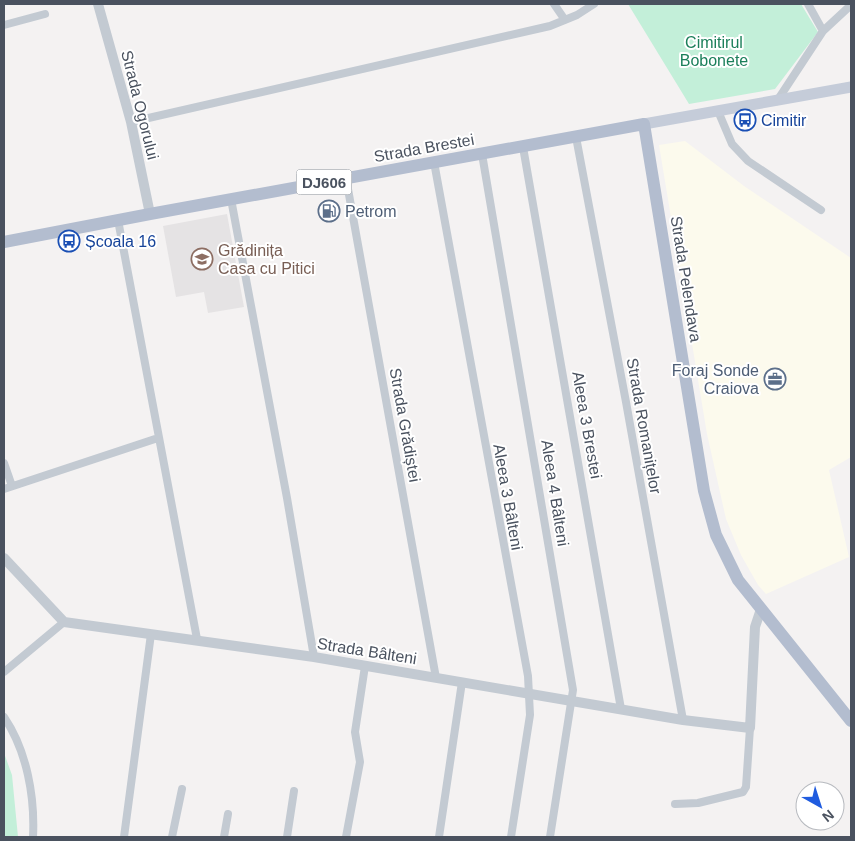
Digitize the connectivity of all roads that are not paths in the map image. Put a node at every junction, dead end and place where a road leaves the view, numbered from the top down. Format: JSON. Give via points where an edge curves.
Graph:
{"nodes":[{"id":1,"x":98,"y":4,"type":"edge"},
{"id":2,"x":554,"y":4,"type":"edge"},
{"id":3,"x":594,"y":4,"type":"edge"},
{"id":4,"x":808,"y":4,"type":"edge"},
{"id":5,"x":851,"y":5,"type":"edge"},
{"id":6,"x":46,"y":14,"type":"dead end"},
{"id":7,"x":565,"y":20,"type":"junction"},
{"id":8,"x":4,"y":25,"type":"edge"},
{"id":9,"x":824,"y":31,"type":"junction"},
{"id":10,"x":851,"y":87,"type":"edge"},
{"id":11,"x":777,"y":100,"type":"junction"},
{"id":12,"x":718,"y":111,"type":"junction"},
{"id":13,"x":131,"y":122,"type":"junction"},
{"id":14,"x":644,"y":124,"type":"junction"},
{"id":15,"x":576,"y":137,"type":"junction"},
{"id":16,"x":523,"y":147,"type":"junction"},
{"id":17,"x":482,"y":154,"type":"junction"},
{"id":18,"x":434,"y":162,"type":"junction"},
{"id":19,"x":346,"y":178,"type":"junction"},
{"id":20,"x":231,"y":199,"type":"junction"},
{"id":21,"x":821,"y":210,"type":"dead end"},
{"id":22,"x":150,"y":214,"type":"junction"},
{"id":23,"x":118,"y":220,"type":"junction"},
{"id":24,"x":4,"y":242,"type":"edge"},
{"id":25,"x":158,"y":438,"type":"junction"},
{"id":26,"x":4,"y":463,"type":"edge"},
{"id":27,"x":8,"y":487,"type":"edge"},
{"id":28,"x":4,"y":558,"type":"edge"},
{"id":29,"x":761,"y":609,"type":"junction"},
{"id":30,"x":64,"y":622,"type":"junction"},
{"id":31,"x":151,"y":634,"type":"junction"},
{"id":32,"x":197,"y":639,"type":"junction"},
{"id":33,"x":314,"y":658,"type":"junction"},
{"id":34,"x":365,"y":666,"type":"junction"},
{"id":35,"x":4,"y":672,"type":"edge"},
{"id":36,"x":436,"y":678,"type":"junction"},
{"id":37,"x":462,"y":682,"type":"junction"},
{"id":38,"x":529,"y":694,"type":"junction"},
{"id":39,"x":571,"y":701,"type":"junction"},
{"id":40,"x":622,"y":709,"type":"junction"},
{"id":41,"x":4,"y":717,"type":"edge"},
{"id":42,"x":683,"y":720,"type":"junction"},
{"id":43,"x":851,"y":721,"type":"edge"},
{"id":44,"x":750,"y":728,"type":"junction"},
{"id":45,"x":182,"y":789,"type":"dead end"},
{"id":46,"x":294,"y":792,"type":"dead end"},
{"id":47,"x":675,"y":804,"type":"dead end"},
{"id":48,"x":228,"y":814,"type":"dead end"},
{"id":49,"x":32,"y":837,"type":"edge"},
{"id":50,"x":124,"y":837,"type":"edge"},
{"id":51,"x":172,"y":837,"type":"edge"},
{"id":52,"x":224,"y":837,"type":"edge"},
{"id":53,"x":288,"y":837,"type":"edge"},
{"id":54,"x":346,"y":837,"type":"edge"},
{"id":55,"x":439,"y":837,"type":"edge"},
{"id":56,"x":511,"y":837,"type":"edge"},
{"id":57,"x":550,"y":837,"type":"edge"}],
"edges":[{"from":1,"to":13,"type":"street","name":"Strada Ogorului"},
{"from":2,"to":7,"type":"street"},
{"from":3,"to":7,"type":"street"},
{"from":4,"to":9,"type":"street"},
{"from":5,"to":9,"type":"street"},
{"from":6,"to":8,"type":"street"},
{"from":7,"to":13,"type":"street"},
{"from":9,"to":11,"type":"street"},
{"from":10,"to":11,"type":"main road","name":"Strada Brestei","number":"DJ606"},
{"from":11,"to":12,"type":"main road","name":"Strada Brestei","number":"DJ606"},
{"from":12,"to":14,"type":"main road","name":"Strada Brestei","number":"DJ606"},
{"from":12,"to":21,"type":"street","via":[[732,144],[748,161]]},
{"from":13,"to":22,"type":"street","name":"Strada Ogorului"},
{"from":14,"to":15,"type":"main road","name":"Strada Brestei","number":"DJ606"},
{"from":14,"to":29,"type":"main road","name":"Strada Pelendava","via":[[704,491],[716,534],[738,580]]},
{"from":15,"to":16,"type":"main road","name":"Strada Brestei","number":"DJ606"},
{"from":15,"to":42,"type":"street","name":"Strada Romanițelor"},
{"from":16,"to":17,"type":"main road","name":"Strada Brestei","number":"DJ606"},
{"from":16,"to":40,"type":"street","name":"Aleea 3 Brestei"},
{"from":17,"to":18,"type":"main road","name":"Strada Brestei","number":"DJ606"},
{"from":17,"to":39,"type":"street","name":"Aleea 4 Bâlteni","via":[[557,586],[573,690]]},
{"from":18,"to":19,"type":"main road","name":"Strada Brestei","number":"DJ606"},
{"from":18,"to":38,"type":"street","name":"Aleea 3 Bâlteni"},
{"from":19,"to":20,"type":"main road","name":"Strada Brestei","number":"DJ606"},
{"from":19,"to":36,"type":"street","name":"Strada Grădiștei"},
{"from":20,"to":22,"type":"main road","name":"Strada Brestei","number":"DJ606"},
{"from":20,"to":33,"type":"street"},
{"from":22,"to":23,"type":"main road","name":"Strada Brestei","number":"DJ606"},
{"from":23,"to":24,"type":"main road","name":"Strada Brestei","number":"DJ606"},
{"from":23,"to":25,"type":"street"},
{"from":25,"to":27,"type":"street"},
{"from":25,"to":32,"type":"street"},
{"from":26,"to":27,"type":"street"},
{"from":28,"to":30,"type":"street"},
{"from":29,"to":43,"type":"main road","name":"Strada Pelendava"},
{"from":29,"to":44,"type":"street","via":[[755,627]]},
{"from":30,"to":31,"type":"street","name":"Strada Bâlteni"},
{"from":30,"to":35,"type":"street"},
{"from":31,"to":32,"type":"street","name":"Strada Bâlteni"},
{"from":31,"to":50,"type":"street"},
{"from":32,"to":33,"type":"street","name":"Strada Bâlteni"},
{"from":33,"to":34,"type":"street","name":"Strada Bâlteni"},
{"from":34,"to":36,"type":"street","name":"Strada Bâlteni"},
{"from":34,"to":54,"type":"street","via":[[354,732],[360,762]]},
{"from":36,"to":37,"type":"street","name":"Strada Bâlteni"},
{"from":37,"to":38,"type":"street","name":"Strada Bâlteni"},
{"from":37,"to":55,"type":"street"},
{"from":38,"to":39,"type":"street","name":"Strada Bâlteni"},
{"from":38,"to":56,"type":"street","name":"Aleea 3 Bâlteni","via":[[530,715]]},
{"from":39,"to":40,"type":"street","name":"Strada Bâlteni"},
{"from":39,"to":57,"type":"street","name":"Aleea 4 Bâlteni"},
{"from":40,"to":42,"type":"street","name":"Strada Bâlteni"},
{"from":41,"to":49,"type":"street","via":[[14,732],[25,766],[32,799]]},
{"from":42,"to":44,"type":"street","name":"Strada Bâlteni"},
{"from":44,"to":47,"type":"street","via":[[743,792],[698,803]]},
{"from":45,"to":51,"type":"street"},
{"from":46,"to":53,"type":"street"},
{"from":48,"to":52,"type":"street"}]}
